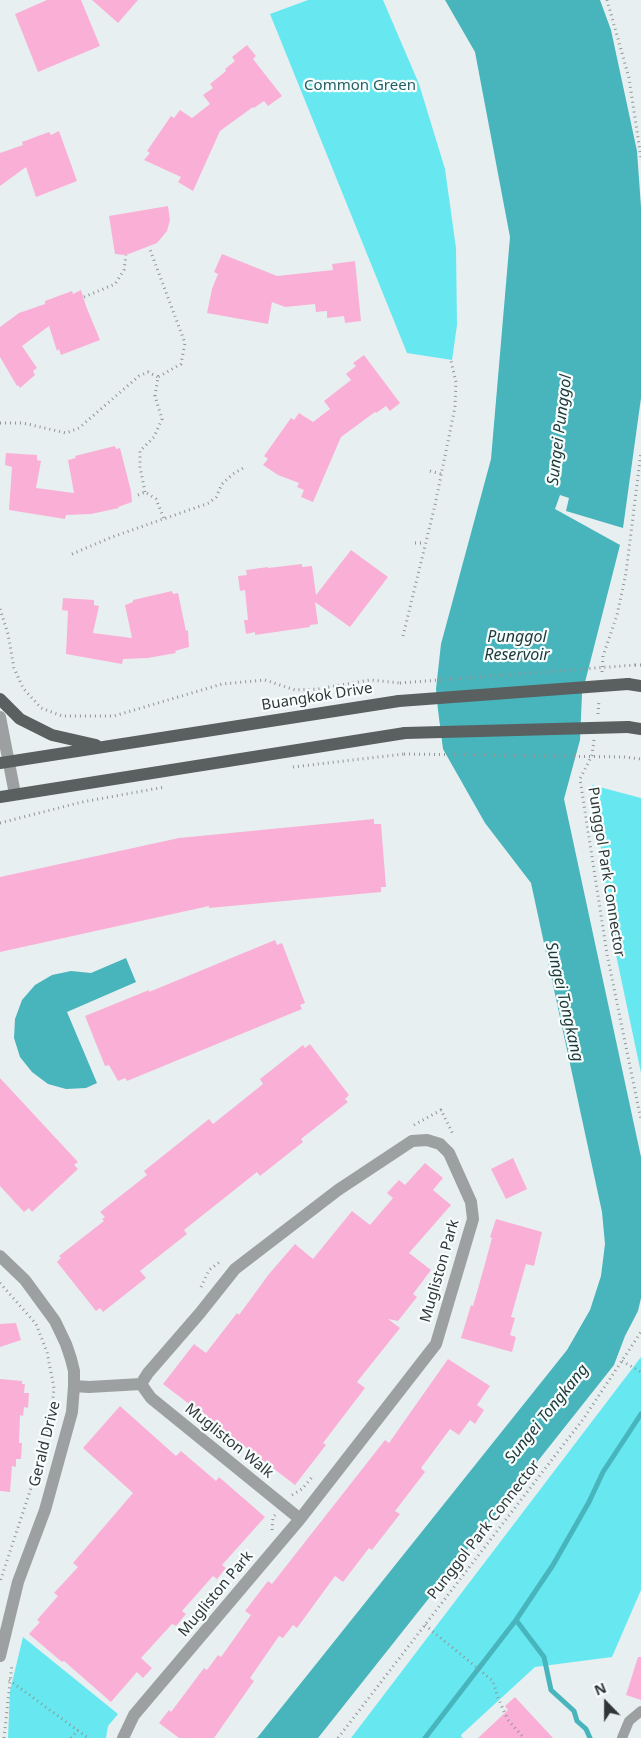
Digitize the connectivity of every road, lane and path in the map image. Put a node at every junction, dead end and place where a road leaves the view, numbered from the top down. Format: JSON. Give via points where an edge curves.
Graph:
{"nodes":[{"id":1,"x":607,"y":0,"type":"edge"},
{"id":2,"x":641,"y":158,"type":"edge"},
{"id":3,"x":149,"y":248,"type":"dead end"},
{"id":4,"x":126,"y":255,"type":"dead end"},
{"id":5,"x":84,"y":297,"type":"dead end"},
{"id":6,"x":451,"y":361,"type":"dead end"},
{"id":7,"x":158,"y":376,"type":"junction"},
{"id":8,"x":0,"y":423,"type":"edge"},
{"id":9,"x":641,"y":452,"type":"edge"},
{"id":10,"x":245,"y":468,"type":"dead end"},
{"id":11,"x":430,"y":471,"type":"dead end"},
{"id":12,"x":441,"y":474,"type":"junction"},
{"id":13,"x":145,"y":492,"type":"junction"},
{"id":14,"x":138,"y":494,"type":"dead end"},
{"id":15,"x":164,"y":519,"type":"junction"},
{"id":16,"x":415,"y":543,"type":"dead end"},
{"id":17,"x":425,"y":543,"type":"junction"},
{"id":18,"x":72,"y":554,"type":"dead end"},
{"id":19,"x":0,"y":609,"type":"edge"},
{"id":20,"x":403,"y":636,"type":"dead end"},
{"id":21,"x":641,"y":665,"type":"edge"},
{"id":22,"x":602,"y":674,"type":"dead end"},
{"id":23,"x":635,"y":685,"type":"edge"},
{"id":24,"x":600,"y":692,"type":"dead end"},
{"id":25,"x":0,"y":699,"type":"edge"},
{"id":26,"x":0,"y":717,"type":"edge"},
{"id":27,"x":597,"y":718,"type":"dead end"},
{"id":28,"x":635,"y":728,"type":"edge"},
{"id":29,"x":595,"y":737,"type":"dead end"},
{"id":30,"x":104,"y":746,"type":"junction"},
{"id":31,"x":641,"y":759,"type":"edge"},
{"id":32,"x":4,"y":762,"type":"edge"},
{"id":33,"x":285,"y":768,"type":"dead end"},
{"id":34,"x":168,"y":787,"type":"dead end"},
{"id":35,"x":14,"y":794,"type":"junction"},
{"id":36,"x":0,"y":797,"type":"edge"},
{"id":37,"x":0,"y":824,"type":"edge"},
{"id":38,"x":641,"y":1120,"type":"edge"},
{"id":39,"x":0,"y":1256,"type":"edge"},
{"id":40,"x":0,"y":1283,"type":"edge"},
{"id":41,"x":641,"y":1332,"type":"edge"},
{"id":42,"x":622,"y":1361,"type":"junction"},
{"id":43,"x":641,"y":1372,"type":"edge"},
{"id":44,"x":141,"y":1384,"type":"junction"},
{"id":45,"x":74,"y":1386,"type":"junction"},
{"id":46,"x":315,"y":1473,"type":"dead end"},
{"id":47,"x":283,"y":1506,"type":"junction"},
{"id":48,"x":300,"y":1519,"type":"junction"},
{"id":49,"x":0,"y":1582,"type":"edge"},
{"id":50,"x":425,"y":1625,"type":"junction"},
{"id":51,"x":1,"y":1640,"type":"edge"},
{"id":52,"x":0,"y":1656,"type":"edge"},
{"id":53,"x":641,"y":1712,"type":"edge"},
{"id":54,"x":78,"y":1730,"type":"junction"},
{"id":55,"x":4,"y":1738,"type":"edge"},
{"id":56,"x":71,"y":1738,"type":"edge"},
{"id":57,"x":88,"y":1738,"type":"edge"},
{"id":58,"x":123,"y":1738,"type":"edge"},
{"id":59,"x":338,"y":1738,"type":"edge"},
{"id":60,"x":524,"y":1738,"type":"edge"},
{"id":61,"x":622,"y":1738,"type":"edge"}],
"edges":[{"from":1,"to":2,"type":"path","via":[[629,78]]},
{"from":3,"to":7,"type":"path","via":[[185,343],[181,364]]},
{"from":4,"to":5,"type":"path","via":[[124,270],[115,284]]},
{"from":6,"to":12,"type":"path","via":[[456,382],[455,407]]},
{"from":7,"to":8,"type":"path","via":[[148,372],[139,376],[80,428],[66,433],[23,423]]},
{"from":7,"to":13,"type":"path","via":[[155,396],[162,419],[154,436],[140,451]]},
{"from":9,"to":22,"type":"path","via":[[626,573],[617,615],[603,656]]},
{"from":10,"to":15,"type":"path","via":[[222,484],[209,503]]},
{"from":11,"to":12,"type":"path"},
{"from":12,"to":17,"type":"path"},
{"from":13,"to":14,"type":"path"},
{"from":13,"to":15,"type":"path","via":[[156,499]]},
{"from":15,"to":18,"type":"path"},
{"from":16,"to":17,"type":"path"},
{"from":17,"to":20,"type":"path"},
{"from":19,"to":21,"type":"path","bridge":true,"via":[[22,688],[40,708],[62,716],[114,716],[222,684],[265,680],[295,690],[370,680],[400,683]]},
{"from":23,"to":30,"type":"main road","name":"Buangkok Drive","bridge":true,"via":[[399,701]]},
{"from":24,"to":27,"type":"path"},
{"from":25,"to":30,"type":"main road","via":[[20,719],[52,735]]},
{"from":26,"to":32,"type":"street"},
{"from":28,"to":35,"type":"main road","bridge":true,"via":[[405,733]]},
{"from":29,"to":38,"type":"path","name":"Punggol Park Connector","via":[[592,755],[580,779],[607,954]]},
{"from":30,"to":32,"type":"main road","name":"Buangkok Drive"},
{"from":31,"to":33,"type":"path","bridge":true,"via":[[404,754]]},
{"from":32,"to":35,"type":"street"},
{"from":34,"to":37,"type":"path","via":[[82,802]]},
{"from":35,"to":36,"type":"main road"},
{"from":39,"to":45,"type":"street","name":"Gerald Drive","via":[[25,1280],[55,1321],[71,1359]]},
{"from":40,"to":49,"type":"path","via":[[36,1324],[47,1352],[54,1388],[52,1417]]},
{"from":41,"to":42,"type":"path","name":"Punggol Park Connector"},
{"from":42,"to":43,"type":"path"},
{"from":42,"to":50,"type":"path","name":"Punggol Park Connector","via":[[584,1418]]},
{"from":44,"to":45,"type":"street"},
{"from":44,"to":47,"type":"street","name":"Mugliston Walk","via":[[151,1398]]},
{"from":44,"to":48,"type":"street","name":"Mugliston Park","via":[[235,1269],[338,1190],[412,1141],[427,1140],[440,1144],[449,1153],[471,1202],[473,1220],[436,1344]]},
{"from":45,"to":51,"type":"street","name":"Gerald Drive","via":[[72,1412],[45,1510]]},
{"from":46,"to":47,"type":"path"},
{"from":47,"to":48,"type":"street","name":"Mugliston Walk"},
{"from":48,"to":58,"type":"street","name":"Mugliston Park","via":[[134,1715]]},
{"from":50,"to":59,"type":"path","name":"Punggol Park Connector"},
{"from":50,"to":60,"type":"path","via":[[493,1682],[508,1720]]},
{"from":51,"to":52,"type":"street","name":"Gerald Drive"},
{"from":53,"to":61,"type":"lane","via":[[629,1721]]},
{"from":54,"to":55,"type":"path","via":[[9,1680]]},
{"from":54,"to":56,"type":"path"},
{"from":54,"to":57,"type":"path"}]}
